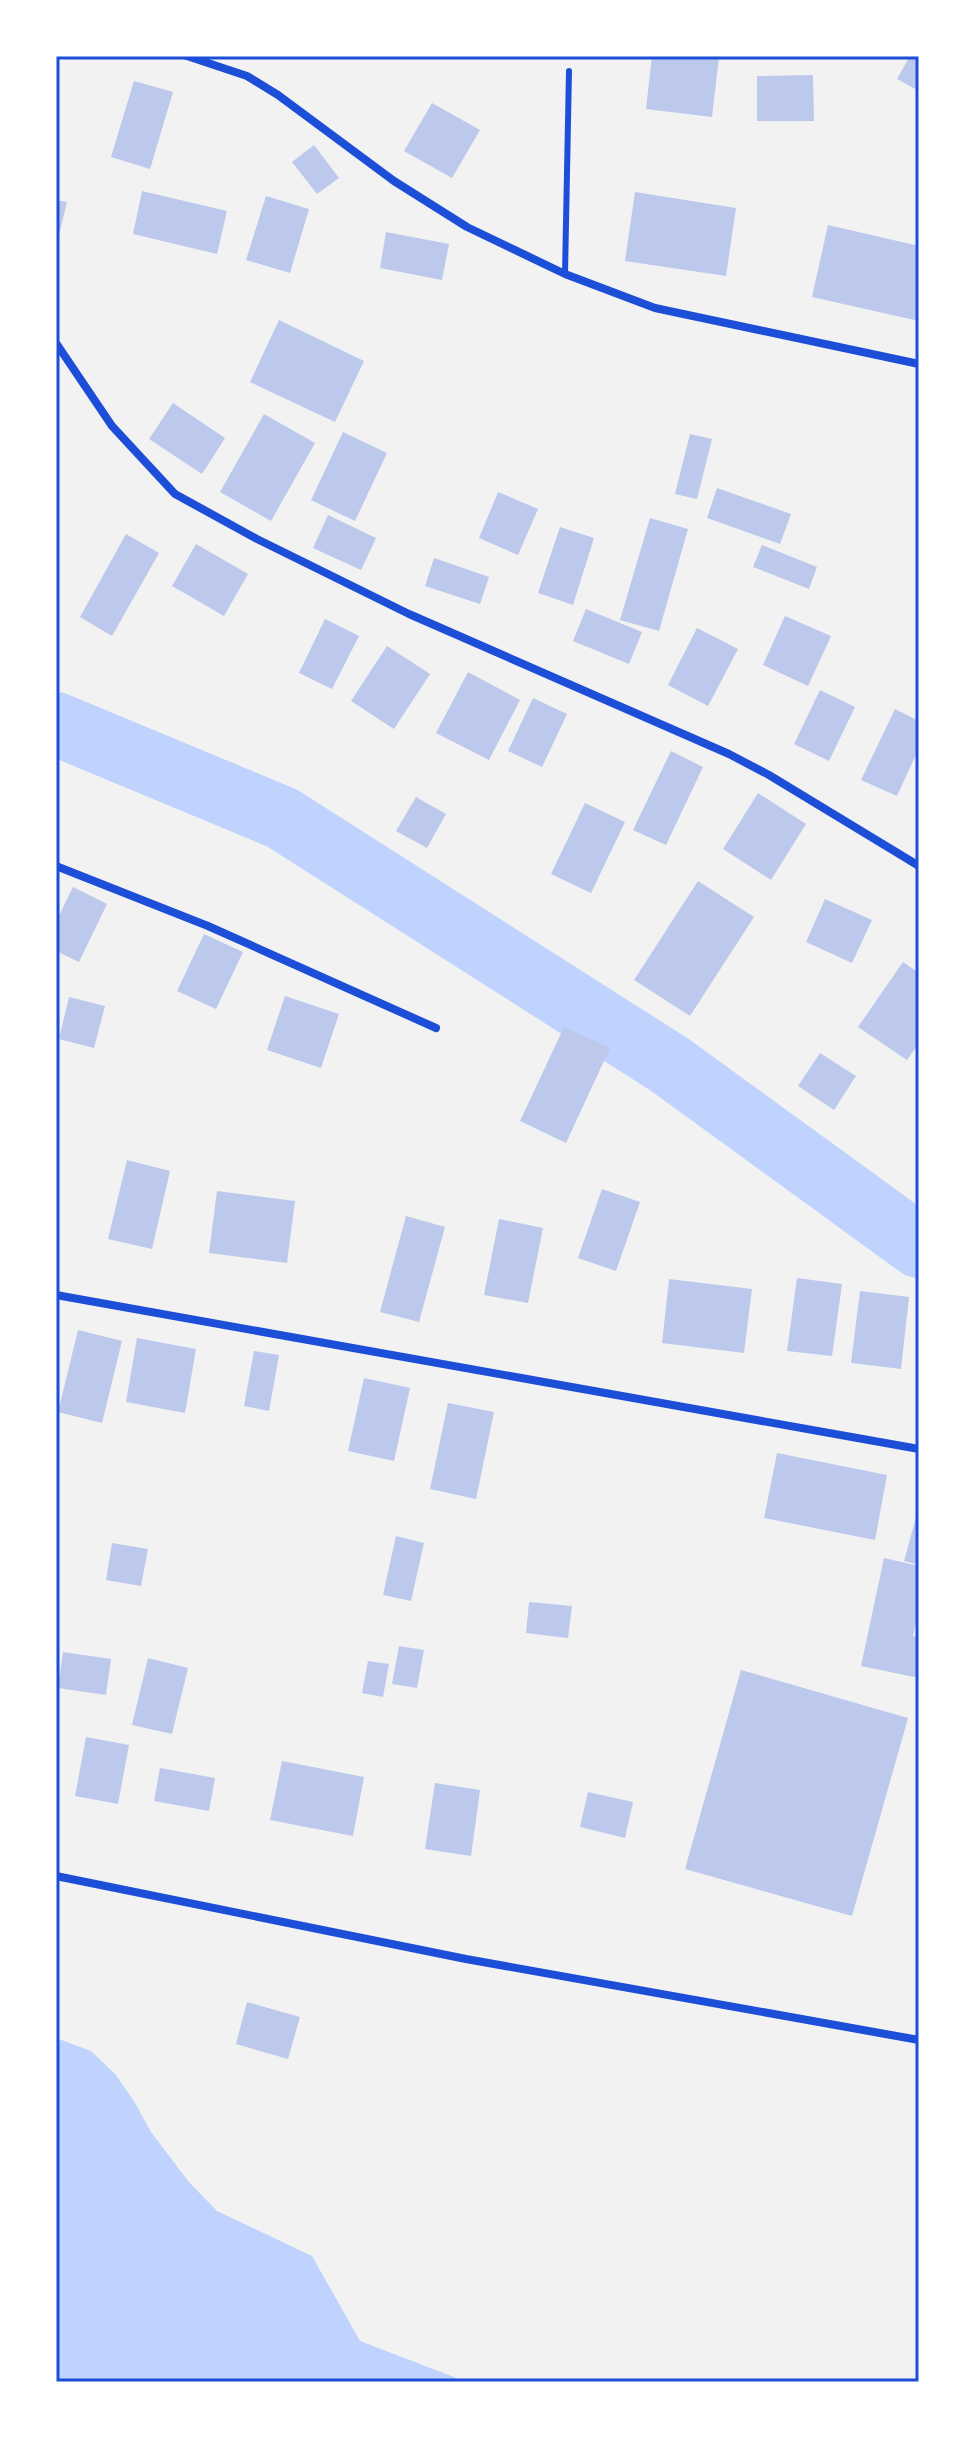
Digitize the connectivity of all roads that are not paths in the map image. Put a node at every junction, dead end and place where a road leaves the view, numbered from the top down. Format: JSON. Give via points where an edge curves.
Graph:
{"nodes":[{"id":1,"x":187,"y":56,"type":"edge"},
{"id":2,"x":569,"y":71,"type":"dead end"},
{"id":3,"x":565,"y":274,"type":"junction"},
{"id":4,"x":56,"y":343,"type":"edge"},
{"id":5,"x":919,"y":364,"type":"edge"},
{"id":6,"x":56,"y":866,"type":"edge"},
{"id":7,"x":919,"y":866,"type":"edge"},
{"id":8,"x":436,"y":1028,"type":"dead end"},
{"id":9,"x":56,"y":1295,"type":"edge"},
{"id":10,"x":919,"y":1449,"type":"edge"},
{"id":11,"x":56,"y":1876,"type":"edge"},
{"id":12,"x":919,"y":2040,"type":"edge"}],
"edges":[{"from":1,"to":3,"type":"street","via":[[247,76],[467,227]]},
{"from":2,"to":3,"type":"lane"},
{"from":3,"to":5,"type":"street","via":[[655,308]]},
{"from":4,"to":7,"type":"street","via":[[112,426],[175,494],[409,614],[729,754]]},
{"from":6,"to":8,"type":"street","via":[[208,926]]},
{"from":9,"to":10,"type":"street"},
{"from":11,"to":12,"type":"street","via":[[466,1959]]}]}
